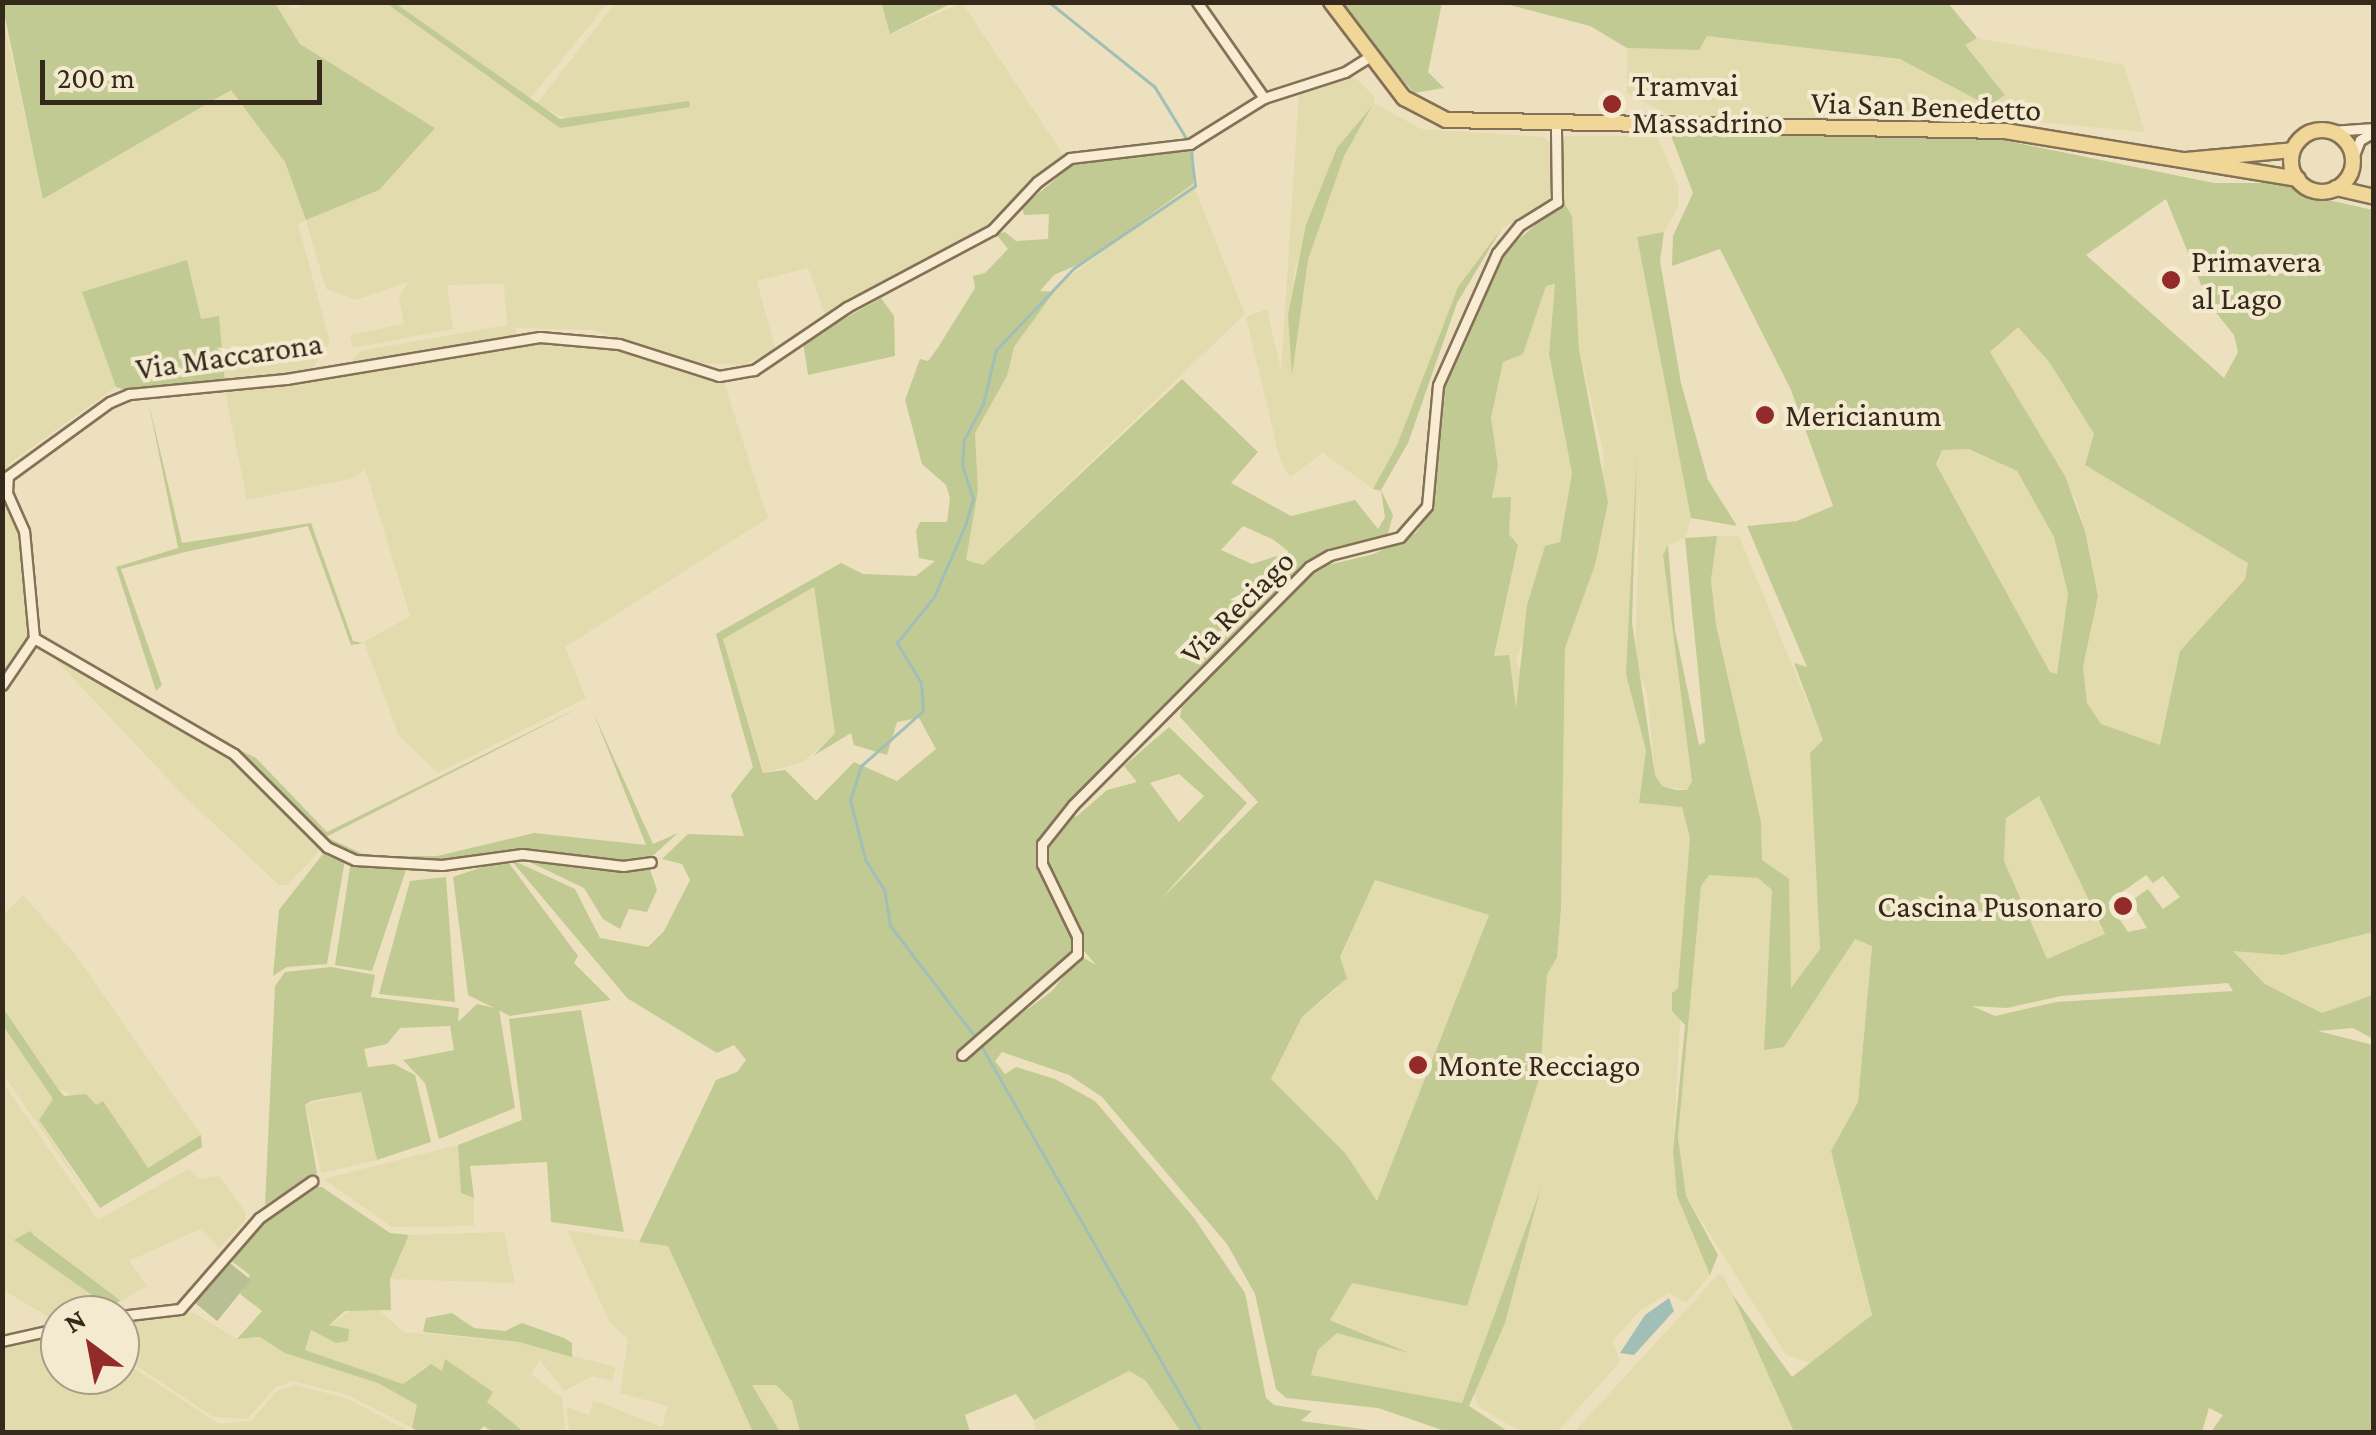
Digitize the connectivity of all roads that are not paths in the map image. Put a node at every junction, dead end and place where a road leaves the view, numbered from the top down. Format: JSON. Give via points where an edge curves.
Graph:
{"nodes":[{"id":1,"x":1196,"y":2,"type":"edge"},
{"id":2,"x":1331,"y":2,"type":"edge"},
{"id":3,"x":1370,"y":57,"type":"junction"},
{"id":4,"x":1264,"y":98,"type":"junction"},
{"id":5,"x":1556,"y":129,"type":"junction"},
{"id":6,"x":2374,"y":130,"type":"edge"},
{"id":7,"x":2331,"y":131,"type":"junction"},
{"id":8,"x":2294,"y":150,"type":"junction"},
{"id":9,"x":2170,"y":161,"type":"junction"},
{"id":10,"x":2352,"y":163,"type":"junction"},
{"id":11,"x":2298,"y":179,"type":"junction"},
{"id":12,"x":2336,"y":188,"type":"junction"},
{"id":13,"x":2374,"y":189,"type":"edge"},
{"id":14,"x":2374,"y":197,"type":"edge"},
{"id":15,"x":34,"y":638,"type":"junction"},
{"id":16,"x":2,"y":684,"type":"edge"},
{"id":17,"x":651,"y":862,"type":"dead end"},
{"id":18,"x":962,"y":1055,"type":"dead end"},
{"id":19,"x":312,"y":1181,"type":"dead end"},
{"id":20,"x":140,"y":1314,"type":"edge"},
{"id":21,"x":40,"y":1332,"type":"edge"},
{"id":22,"x":2,"y":1341,"type":"edge"}],
"edges":[{"from":1,"to":4,"type":"street"},
{"from":2,"to":3,"type":"main road","name":"Via San Benedetto"},
{"from":3,"to":4,"type":"street","name":"Via Maccarona"},
{"from":3,"to":5,"type":"main road","name":"Via San Benedetto","via":[[1424,113]]},
{"from":4,"to":15,"type":"street","name":"Via Maccarona","via":[[1177,148],[1070,158],[992,230],[847,307],[754,370],[719,376],[618,344],[540,337],[286,379],[129,394],[8,476],[7,494],[24,532]]},
{"from":5,"to":9,"type":"main road","name":"Via San Benedetto","via":[[2006,131]]},
{"from":5,"to":18,"type":"street","name":"Via Reciago","via":[[1557,202],[1520,225],[1497,253],[1438,385],[1428,506],[1400,537],[1309,567],[1073,805],[1042,844],[1042,864],[1077,936],[1078,954]]},
{"from":6,"to":7,"type":"street","name":"Via San Benedetto"},
{"from":6,"to":10,"type":"street","name":"Via San Benedetto","via":[[2360,140]]},
{"from":7,"to":8,"type":"main road","name":"Via San Benedetto","via":[[2313,131]]},
{"from":7,"to":10,"type":"main road","via":[[2348,144]]},
{"from":8,"to":9,"type":"main road","name":"Via San Benedetto"},
{"from":8,"to":11,"type":"main road"},
{"from":9,"to":11,"type":"main road","name":"Via San Benedetto"},
{"from":10,"to":12,"type":"main road","name":"Via San Benedetto"},
{"from":10,"to":13,"type":"main road"},
{"from":11,"to":12,"type":"main road","name":"Via San Benedetto","via":[[2315,190]]},
{"from":12,"to":14,"type":"main road"},
{"from":15,"to":16,"type":"street"},
{"from":15,"to":17,"type":"street","via":[[234,754],[327,847],[356,860],[442,865],[522,854],[622,866]]},
{"from":19,"to":20,"type":"street","via":[[259,1218],[180,1309]]},
{"from":21,"to":22,"type":"street"}]}
